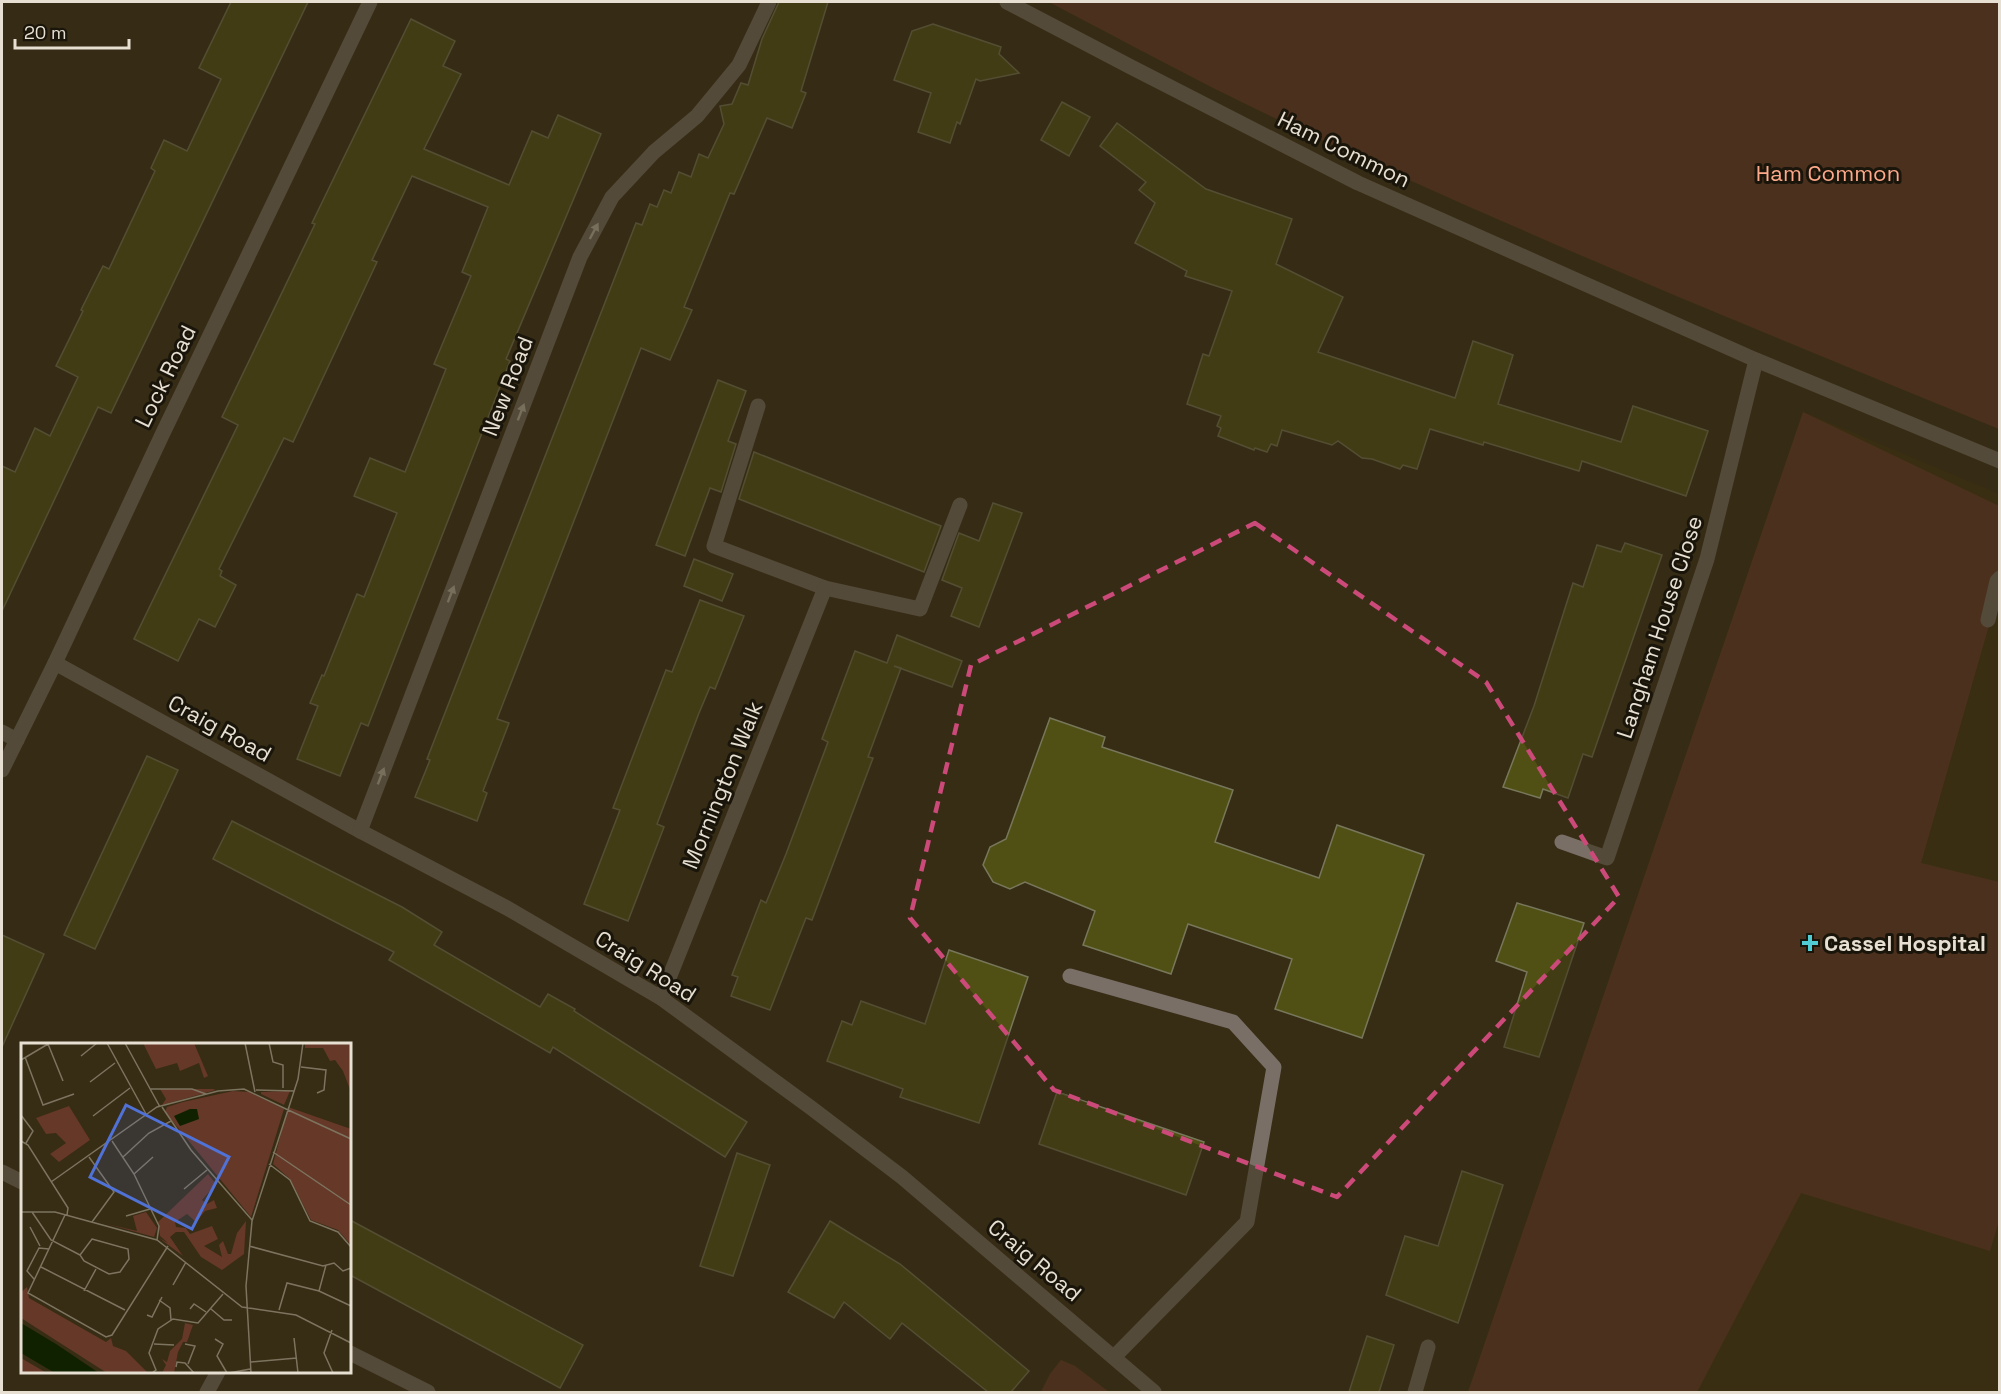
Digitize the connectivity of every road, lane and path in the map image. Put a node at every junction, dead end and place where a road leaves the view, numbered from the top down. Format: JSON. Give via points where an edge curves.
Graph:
{"nodes":[{"id":1,"x":370,"y":2,"type":"edge"},
{"id":2,"x":769,"y":2,"type":"edge"},
{"id":3,"x":1007,"y":2,"type":"edge"},
{"id":4,"x":1756,"y":360,"type":"junction"},
{"id":5,"x":758,"y":405,"type":"dead end"},
{"id":6,"x":2000,"y":461,"type":"edge"},
{"id":7,"x":960,"y":505,"type":"dead end"},
{"id":8,"x":2000,"y":578,"type":"edge"},
{"id":9,"x":825,"y":588,"type":"junction"},
{"id":10,"x":1988,"y":620,"type":"dead end"},
{"id":11,"x":55,"y":663,"type":"junction"},
{"id":12,"x":2,"y":732,"type":"edge"},
{"id":13,"x":17,"y":740,"type":"junction"},
{"id":14,"x":2,"y":771,"type":"edge"},
{"id":15,"x":360,"y":831,"type":"junction"},
{"id":16,"x":1562,"y":842,"type":"dead end"},
{"id":17,"x":1070,"y":976,"type":"dead end"},
{"id":18,"x":661,"y":998,"type":"junction"},
{"id":19,"x":2,"y":1172,"type":"edge"},
{"id":20,"x":21,"y":1182,"type":"edge"},
{"id":21,"x":1428,"y":1347,"type":"dead end"},
{"id":22,"x":351,"y":1354,"type":"edge"},
{"id":23,"x":1114,"y":1357,"type":"junction"},
{"id":24,"x":217,"y":1373,"type":"edge"},
{"id":25,"x":207,"y":1392,"type":"edge"},
{"id":26,"x":428,"y":1392,"type":"edge"},
{"id":27,"x":1154,"y":1392,"type":"edge"},
{"id":28,"x":1415,"y":1392,"type":"edge"}],
"edges":[{"from":1,"to":11,"type":"street","name":"Lock Road"},
{"from":15,"to":2,"type":"street","name":"New Road","one_way":true,"via":[[580,257],[612,197],[654,152],[697,116],[739,65]]},
{"from":3,"to":4,"type":"street","name":"Ham Common","via":[[1358,183]]},
{"from":4,"to":6,"type":"street","name":"Ham Common"},
{"from":4,"to":16,"type":"street","name":"Langham House Close","via":[[1707,559],[1607,858]]},
{"from":5,"to":9,"type":"street","via":[[714,546]]},
{"from":7,"to":9,"type":"street","via":[[920,609]]},
{"from":8,"to":10,"type":"street"},
{"from":9,"to":18,"type":"street","name":"Mornington Walk"},
{"from":11,"to":13,"type":"street","name":"Lock Road"},
{"from":11,"to":15,"type":"street","name":"Craig Road"},
{"from":12,"to":13,"type":"street"},
{"from":13,"to":14,"type":"street","name":"Lock Road"},
{"from":15,"to":18,"type":"street","name":"Craig Road","via":[[507,908]]},
{"from":17,"to":23,"type":"street","via":[[1233,1022],[1274,1067],[1247,1222]]},
{"from":18,"to":23,"type":"street","name":"Craig Road","via":[[902,1177]]},
{"from":19,"to":20,"type":"street"},
{"from":21,"to":28,"type":"street"},
{"from":22,"to":26,"type":"street"},
{"from":23,"to":27,"type":"street","name":"Craig Road"},
{"from":24,"to":25,"type":"street"}]}
